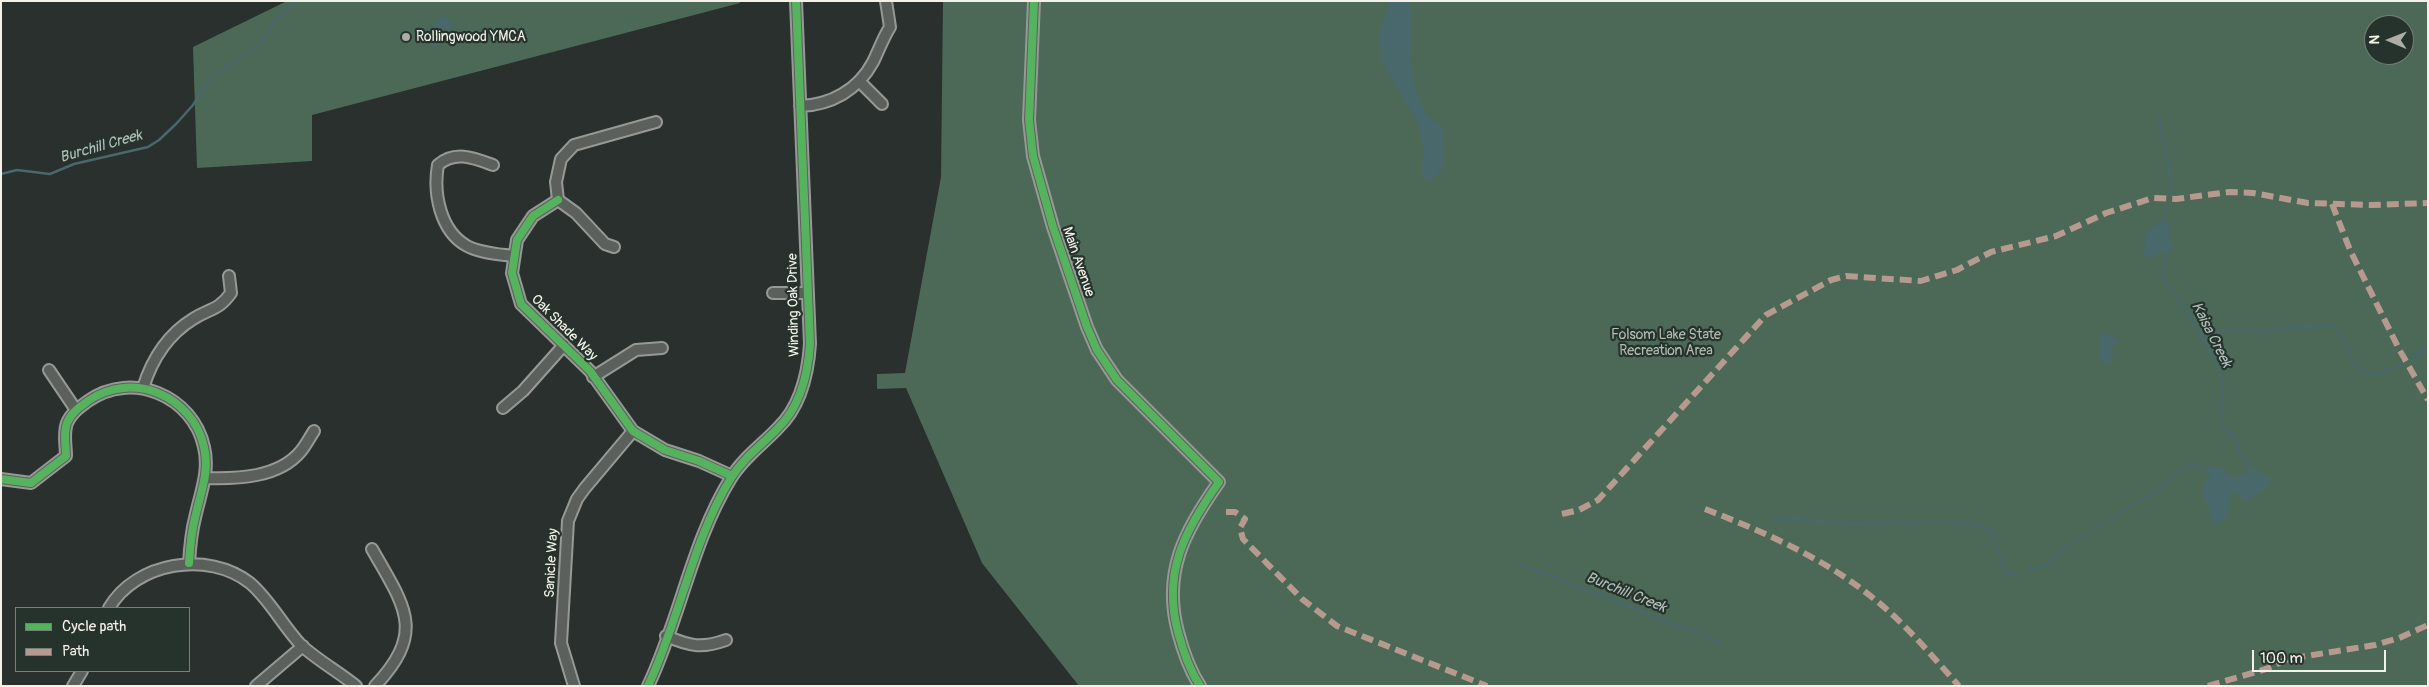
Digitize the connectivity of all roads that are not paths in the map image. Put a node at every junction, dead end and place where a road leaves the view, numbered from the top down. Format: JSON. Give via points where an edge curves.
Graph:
{"nodes":[{"id":1,"x":796,"y":1,"type":"edge"},
{"id":2,"x":886,"y":1,"type":"edge"},
{"id":3,"x":1034,"y":1,"type":"edge"},
{"id":4,"x":859,"y":81,"type":"junction"},
{"id":5,"x":882,"y":104,"type":"dead end"},
{"id":6,"x":800,"y":106,"type":"junction"},
{"id":7,"x":656,"y":122,"type":"dead end"},
{"id":8,"x":493,"y":165,"type":"dead end"},
{"id":9,"x":558,"y":200,"type":"junction"},
{"id":10,"x":614,"y":247,"type":"dead end"},
{"id":11,"x":513,"y":256,"type":"junction"},
{"id":12,"x":229,"y":276,"type":"dead end"},
{"id":13,"x":773,"y":293,"type":"dead end"},
{"id":14,"x":808,"y":294,"type":"junction"},
{"id":15,"x":564,"y":345,"type":"junction"},
{"id":16,"x":662,"y":348,"type":"dead end"},
{"id":17,"x":49,"y":370,"type":"dead end"},
{"id":18,"x":593,"y":377,"type":"junction"},
{"id":19,"x":143,"y":388,"type":"junction"},
{"id":20,"x":503,"y":408,"type":"dead end"},
{"id":21,"x":76,"y":410,"type":"junction"},
{"id":22,"x":314,"y":431,"type":"dead end"},
{"id":23,"x":633,"y":431,"type":"junction"},
{"id":24,"x":732,"y":476,"type":"junction"},
{"id":25,"x":205,"y":478,"type":"junction"},
{"id":26,"x":1,"y":479,"type":"edge"},
{"id":27,"x":372,"y":550,"type":"dead end"},
{"id":28,"x":189,"y":563,"type":"junction"},
{"id":29,"x":110,"y":607,"type":"edge"},
{"id":30,"x":666,"y":636,"type":"junction"},
{"id":31,"x":726,"y":640,"type":"dead end"},
{"id":32,"x":303,"y":646,"type":"junction"},
{"id":33,"x":81,"y":672,"type":"edge"},
{"id":34,"x":73,"y":686,"type":"edge"},
{"id":35,"x":256,"y":686,"type":"edge"},
{"id":36,"x":356,"y":686,"type":"edge"},
{"id":37,"x":375,"y":686,"type":"edge"},
{"id":38,"x":574,"y":686,"type":"edge"},
{"id":39,"x":648,"y":686,"type":"edge"},
{"id":40,"x":1200,"y":686,"type":"edge"}],
"edges":[{"from":1,"to":6,"type":"street","name":"Winding Oak Drive"},
{"from":2,"to":4,"type":"street","via":[[890,27],[872,64]]},
{"from":3,"to":40,"type":"street","name":"Main Avenue","via":[[1029,120],[1034,162],[1087,327],[1097,350],[1117,380],[1219,482],[1200,508],[1184,539],[1173,586],[1172,601],[1182,650]]},
{"from":4,"to":5,"type":"street"},
{"from":4,"to":6,"type":"street","via":[[832,100]]},
{"from":6,"to":14,"type":"street","name":"Winding Oak Drive"},
{"from":7,"to":9,"type":"street","via":[[574,145],[562,159],[556,182]]},
{"from":8,"to":11,"type":"street","via":[[467,156],[444,160],[438,166],[436,177],[440,208],[452,235],[467,246]]},
{"from":9,"to":10,"type":"street","via":[[576,213],[605,244]]},
{"from":9,"to":11,"type":"street","name":"Oak Shade Way","via":[[529,220],[517,240]]},
{"from":11,"to":15,"type":"street","name":"Oak Shade Way","via":[[514,286],[521,304]]},
{"from":12,"to":19,"type":"street","via":[[231,293],[222,305],[194,318],[169,337],[149,369]]},
{"from":13,"to":14,"type":"street"},
{"from":14,"to":24,"type":"street","name":"Winding Oak Drive","via":[[808,360],[798,398],[780,427]]},
{"from":15,"to":18,"type":"street","name":"Oak Shade Way"},
{"from":15,"to":20,"type":"street","via":[[523,391]]},
{"from":16,"to":18,"type":"street","via":[[636,350]]},
{"from":17,"to":21,"type":"street"},
{"from":18,"to":23,"type":"street","name":"Oak Shade Way"},
{"from":19,"to":21,"type":"street","via":[[107,392]]},
{"from":19,"to":25,"type":"street","via":[[180,404],[195,423],[205,448]]},
{"from":21,"to":26,"type":"street","via":[[64,432],[66,456],[31,483]]},
{"from":22,"to":25,"type":"street","via":[[300,452],[276,468],[236,479]]},
{"from":23,"to":24,"type":"street","name":"Oak Shade Way","via":[[665,450]]},
{"from":23,"to":38,"type":"street","name":"Sanicle Way","via":[[577,499],[568,521],[561,643]]},
{"from":24,"to":30,"type":"street","name":"Winding Oak Drive","via":[[712,515]]},
{"from":25,"to":28,"type":"street","via":[[191,536]]},
{"from":27,"to":37,"type":"street","via":[[403,604],[407,628],[400,652]]},
{"from":28,"to":29,"type":"street","via":[[144,576],[123,590]]},
{"from":28,"to":32,"type":"street","via":[[225,570],[248,582]]},
{"from":30,"to":31,"type":"street","via":[[698,647]]},
{"from":30,"to":39,"type":"street","name":"Winding Oak Drive"},
{"from":32,"to":35,"type":"street"},
{"from":32,"to":36,"type":"street"},
{"from":33,"to":34,"type":"street"}]}
